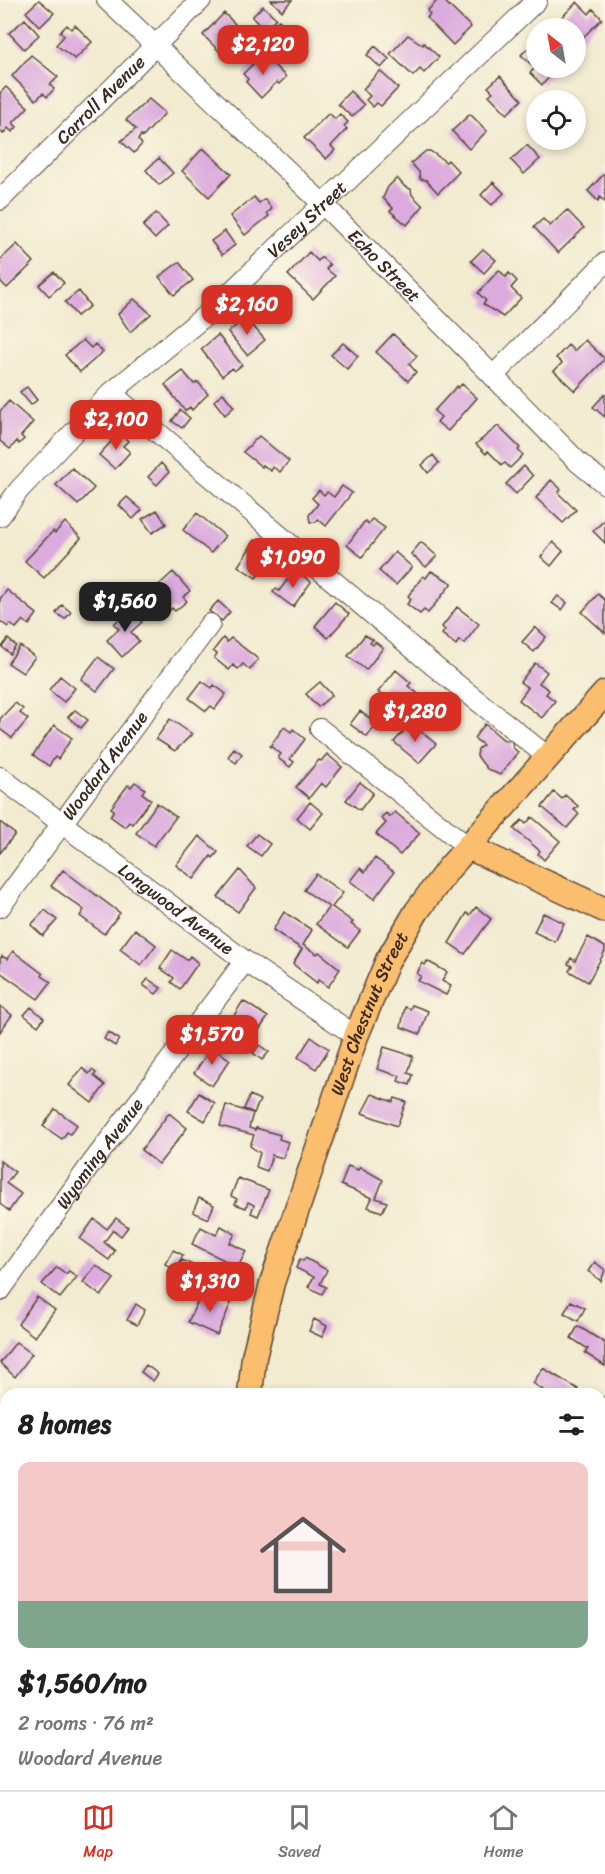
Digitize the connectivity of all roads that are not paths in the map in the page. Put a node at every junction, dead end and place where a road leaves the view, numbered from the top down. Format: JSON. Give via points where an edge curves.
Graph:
{"nodes":[{"id":1,"x":107,"y":0,"type":"edge"},
{"id":2,"x":201,"y":0,"type":"edge"},
{"id":3,"x":537,"y":0,"type":"edge"},
{"id":4,"x":156,"y":45,"type":"junction"},
{"id":5,"x":0,"y":200,"type":"edge"},
{"id":6,"x":324,"y":205,"type":"junction"},
{"id":7,"x":605,"y":263,"type":"edge"},
{"id":8,"x":493,"y":376,"type":"junction"},
{"id":9,"x":111,"y":393,"type":"junction"},
{"id":10,"x":605,"y":484,"type":"edge"},
{"id":11,"x":0,"y":516,"type":"edge"},
{"id":12,"x":210,"y":624,"type":"dead end"},
{"id":13,"x":605,"y":693,"type":"edge"},
{"id":14,"x":320,"y":729,"type":"dead end"},
{"id":15,"x":548,"y":758,"type":"junction"},
{"id":16,"x":0,"y":777,"type":"edge"},
{"id":17,"x":61,"y":822,"type":"junction"},
{"id":18,"x":468,"y":847,"type":"junction"},
{"id":19,"x":0,"y":907,"type":"edge"},
{"id":20,"x":605,"y":910,"type":"edge"},
{"id":21,"x":245,"y":961,"type":"junction"},
{"id":22,"x":356,"y":1036,"type":"junction"},
{"id":23,"x":0,"y":1291,"type":"edge"},
{"id":24,"x":251,"y":1388,"type":"edge"}],
"edges":[{"from":1,"to":4,"type":"street","name":"Echo Street"},
{"from":2,"to":4,"type":"street","name":"Carroll Avenue"},
{"from":3,"to":6,"type":"street","name":"Vesey Street"},
{"from":4,"to":5,"type":"street","name":"Carroll Avenue"},
{"from":4,"to":6,"type":"street","name":"Echo Street"},
{"from":6,"to":8,"type":"street","name":"Echo Street"},
{"from":6,"to":9,"type":"street","name":"Vesey Street","via":[[212,310]]},
{"from":7,"to":8,"type":"street"},
{"from":8,"to":10,"type":"street","name":"Echo Street"},
{"from":9,"to":11,"type":"street","name":"Vesey Street","via":[[19,490]]},
{"from":9,"to":15,"type":"street"},
{"from":12,"to":17,"type":"street","name":"Woodard Avenue"},
{"from":13,"to":15,"type":"main road","name":"West Chestnut Street"},
{"from":14,"to":18,"type":"street"},
{"from":15,"to":18,"type":"main road","name":"West Chestnut Street"},
{"from":16,"to":17,"type":"street","name":"Longwood Avenue"},
{"from":17,"to":19,"type":"street","name":"Woodard Avenue"},
{"from":17,"to":21,"type":"street","name":"Longwood Avenue"},
{"from":18,"to":20,"type":"main road"},
{"from":18,"to":22,"type":"main road","name":"West Chestnut Street","via":[[402,935]]},
{"from":21,"to":22,"type":"street","name":"Longwood Avenue"},
{"from":21,"to":23,"type":"street","name":"Wyoming Avenue"},
{"from":22,"to":24,"type":"main road","name":"West Chestnut Street","via":[[267,1300]]}]}
